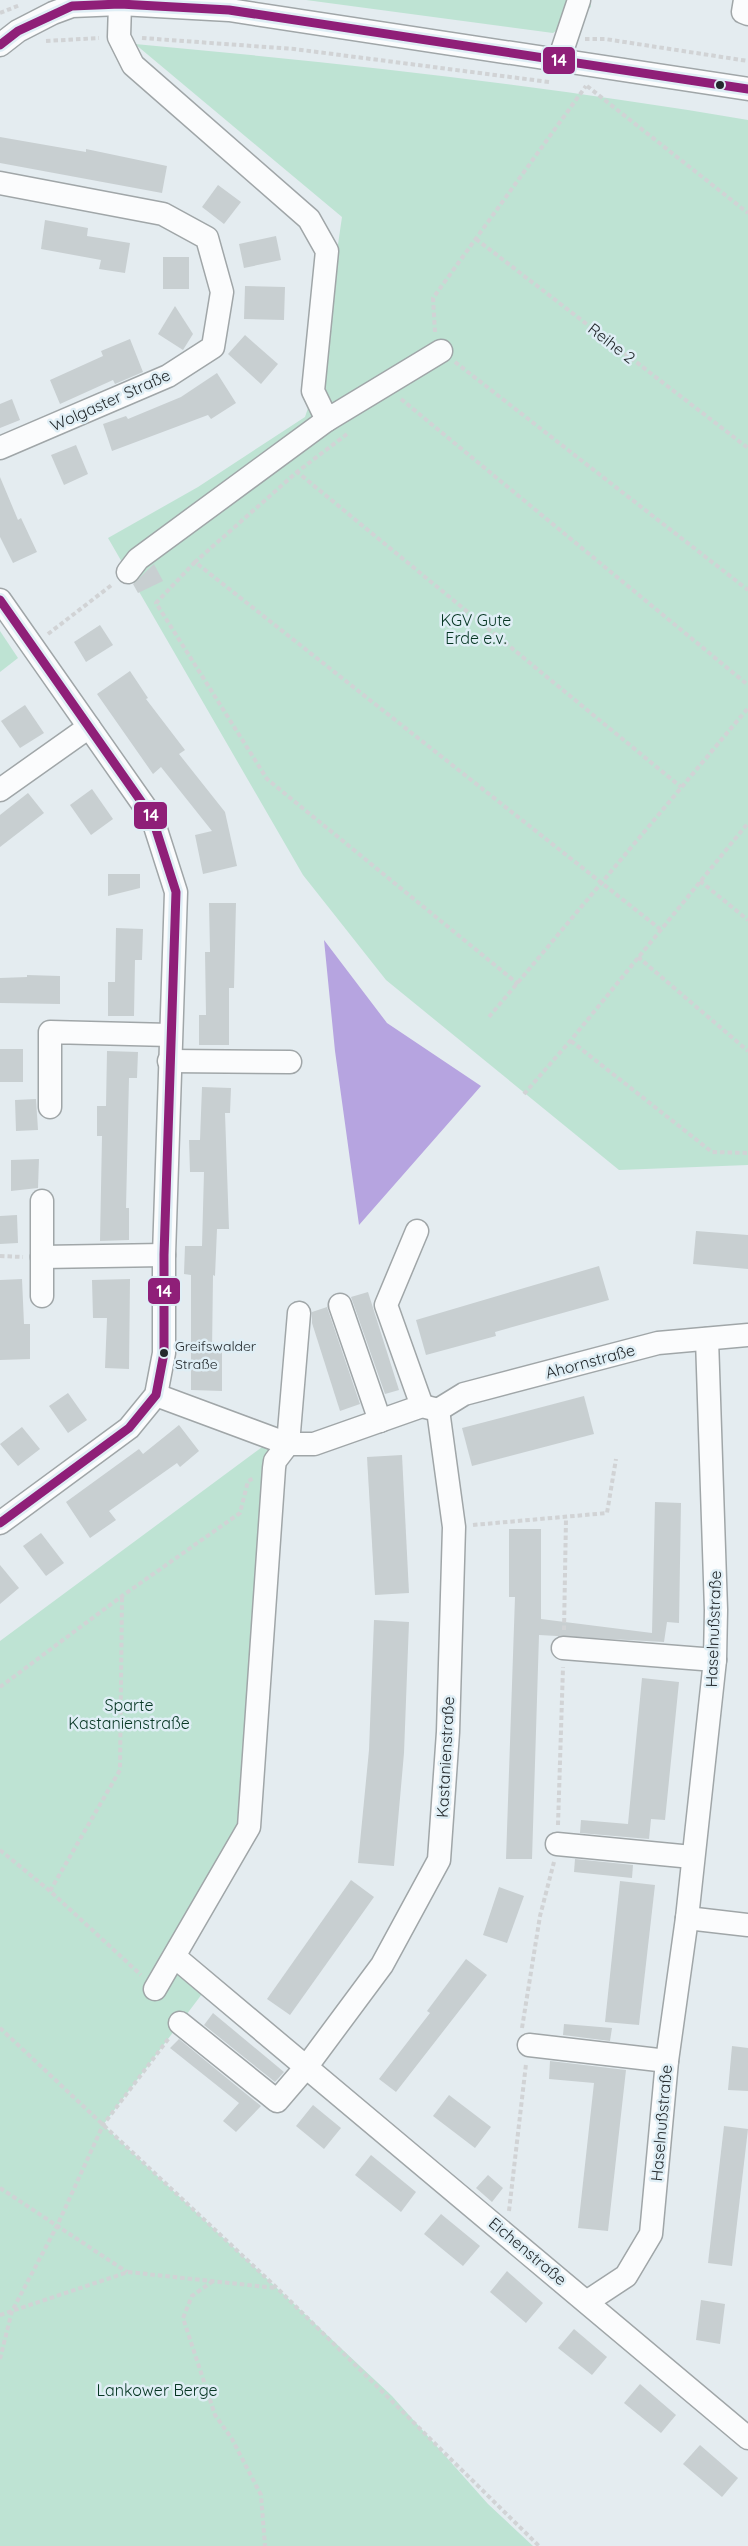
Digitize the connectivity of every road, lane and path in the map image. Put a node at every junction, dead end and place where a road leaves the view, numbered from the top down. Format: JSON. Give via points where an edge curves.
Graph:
{"nodes":[{"id":1,"x":579,"y":0,"type":"edge"},
{"id":2,"x":745,"y":0,"type":"edge"},
{"id":3,"x":120,"y":4,"type":"junction"},
{"id":4,"x":748,"y":14,"type":"edge"},
{"id":5,"x":18,"y":31,"type":"junction"},
{"id":6,"x":119,"y":37,"type":"junction"},
{"id":7,"x":0,"y":45,"type":"edge"},
{"id":8,"x":562,"y":49,"type":"junction"},
{"id":9,"x":748,"y":61,"type":"edge"},
{"id":10,"x":586,"y":79,"type":"junction"},
{"id":11,"x":553,"y":82,"type":"dead end"},
{"id":12,"x":748,"y":90,"type":"edge"},
{"id":13,"x":0,"y":183,"type":"edge"},
{"id":14,"x":748,"y":213,"type":"edge"},
{"id":15,"x":476,"y":239,"type":"junction"},
{"id":16,"x":441,"y":351,"type":"junction"},
{"id":17,"x":383,"y":384,"type":"junction"},
{"id":18,"x":327,"y":420,"type":"junction"},
{"id":19,"x":352,"y":430,"type":"dead end"},
{"id":20,"x":747,"y":445,"type":"edge"},
{"id":21,"x":0,"y":448,"type":"edge"},
{"id":22,"x":276,"y":455,"type":"junction"},
{"id":23,"x":297,"y":472,"type":"junction"},
{"id":24,"x":195,"y":562,"type":"junction"},
{"id":25,"x":128,"y":572,"type":"joint"},
{"id":26,"x":748,"y":590,"type":"edge"},
{"id":27,"x":0,"y":600,"type":"edge"},
{"id":28,"x":32,"y":646,"type":"junction"},
{"id":29,"x":748,"y":685,"type":"edge"},
{"id":30,"x":748,"y":708,"type":"edge"},
{"id":31,"x":89,"y":727,"type":"junction"},
{"id":32,"x":681,"y":787,"type":"junction"},
{"id":33,"x":0,"y":790,"type":"edge"},
{"id":34,"x":748,"y":823,"type":"edge"},
{"id":35,"x":700,"y":881,"type":"junction"},
{"id":36,"x":601,"y":884,"type":"junction"},
{"id":37,"x":748,"y":920,"type":"edge"},
{"id":38,"x":660,"y":929,"type":"junction"},
{"id":39,"x":638,"y":957,"type":"junction"},
{"id":40,"x":519,"y":984,"type":"junction"},
{"id":41,"x":489,"y":1017,"type":"dead end"},
{"id":42,"x":170,"y":1035,"type":"junction"},
{"id":43,"x":571,"y":1040,"type":"junction"},
{"id":44,"x":748,"y":1051,"type":"edge"},
{"id":45,"x":169,"y":1061,"type":"junction"},
{"id":46,"x":290,"y":1062,"type":"dead end"},
{"id":47,"x":524,"y":1094,"type":"dead end"},
{"id":48,"x":50,"y":1107,"type":"dead end"},
{"id":49,"x":748,"y":1153,"type":"edge"},
{"id":50,"x":42,"y":1201,"type":"dead end"},
{"id":51,"x":417,"y":1231,"type":"dead end"},
{"id":52,"x":164,"y":1255,"type":"junction"},
{"id":53,"x":42,"y":1257,"type":"junction"},
{"id":54,"x":42,"y":1296,"type":"dead end"},
{"id":55,"x":340,"y":1305,"type":"dead end"},
{"id":56,"x":299,"y":1313,"type":"dead end"},
{"id":57,"x":748,"y":1335,"type":"edge"},
{"id":58,"x":707,"y":1339,"type":"junction"},
{"id":59,"x":156,"y":1395,"type":"junction"},
{"id":60,"x":430,"y":1408,"type":"junction"},
{"id":61,"x":380,"y":1421,"type":"junction"},
{"id":62,"x":288,"y":1444,"type":"junction"},
{"id":63,"x":616,"y":1459,"type":"dead end"},
{"id":64,"x":273,"y":1468,"type":"junction"},
{"id":65,"x":566,"y":1518,"type":"junction"},
{"id":66,"x":0,"y":1523,"type":"edge"},
{"id":67,"x":454,"y":1527,"type":"junction"},
{"id":68,"x":122,"y":1596,"type":"junction"},
{"id":69,"x":563,"y":1648,"type":"junction"},
{"id":70,"x":715,"y":1660,"type":"junction"},
{"id":71,"x":0,"y":1687,"type":"edge"},
{"id":72,"x":557,"y":1844,"type":"junction"},
{"id":73,"x":0,"y":1850,"type":"edge"},
{"id":74,"x":692,"y":1857,"type":"junction"},
{"id":75,"x":50,"y":1891,"type":"junction"},
{"id":76,"x":687,"y":1918,"type":"junction"},
{"id":77,"x":748,"y":1925,"type":"edge"},
{"id":78,"x":175,"y":1957,"type":"junction"},
{"id":79,"x":155,"y":1989,"type":"joint"},
{"id":80,"x":180,"y":2023,"type":"joint"},
{"id":81,"x":0,"y":2028,"type":"edge"},
{"id":82,"x":529,"y":2045,"type":"junction"},
{"id":83,"x":667,"y":2061,"type":"junction"},
{"id":84,"x":307,"y":2066,"type":"junction"},
{"id":85,"x":103,"y":2125,"type":"junction"},
{"id":86,"x":0,"y":2188,"type":"edge"},
{"id":87,"x":57,"y":2226,"type":"junction"},
{"id":88,"x":507,"y":2233,"type":"junction"},
{"id":89,"x":128,"y":2272,"type":"junction"},
{"id":90,"x":213,"y":2281,"type":"junction"},
{"id":91,"x":277,"y":2288,"type":"junction"},
{"id":92,"x":588,"y":2301,"type":"junction"},
{"id":93,"x":12,"y":2311,"type":"junction"},
{"id":94,"x":0,"y":2315,"type":"edge"},
{"id":95,"x":0,"y":2359,"type":"edge"},
{"id":96,"x":748,"y":2438,"type":"edge"},
{"id":97,"x":265,"y":2546,"type":"edge"},
{"id":98,"x":539,"y":2546,"type":"edge"}],
"edges":[{"from":1,"to":8,"type":"street"},
{"from":2,"to":4,"type":"street","via":[[743,12]]},
{"from":3,"to":5,"type":"street","via":[[72,6]]},
{"from":3,"to":6,"type":"street"},
{"from":3,"to":8,"type":"street","via":[[229,9],[416,40]]},
{"from":5,"to":6,"type":"path","via":[[36,41]]},
{"from":5,"to":7,"type":"street"},
{"from":6,"to":11,"type":"path","via":[[294,49]]},
{"from":6,"to":18,"type":"street","via":[[133,65],[314,227],[327,251],[313,391]]},
{"from":8,"to":9,"type":"path","via":[[605,39]]},
{"from":8,"to":10,"type":"street"},
{"from":10,"to":12,"type":"street","via":[[720,83]]},
{"from":10,"to":14,"type":"path"},
{"from":10,"to":15,"type":"path"},
{"from":13,"to":21,"type":"street","name":"Wolgaster Straße","via":[[163,214],[207,238],[222,292],[213,347],[168,376]]},
{"from":15,"to":16,"type":"path","via":[[433,298],[434,331]]},
{"from":15,"to":20,"type":"path","name":"Reihe 2"},
{"from":16,"to":17,"type":"street"},
{"from":16,"to":26,"type":"path"},
{"from":17,"to":18,"type":"street"},
{"from":17,"to":29,"type":"path"},
{"from":18,"to":22,"type":"street"},
{"from":19,"to":23,"type":"path"},
{"from":22,"to":23,"type":"path"},
{"from":22,"to":25,"type":"street","via":[[138,559]]},
{"from":23,"to":24,"type":"path"},
{"from":23,"to":32,"type":"path"},
{"from":24,"to":36,"type":"path"},
{"from":24,"to":40,"type":"path","via":[[156,603],[267,779]]},
{"from":25,"to":28,"type":"path"},
{"from":27,"to":28,"type":"street"},
{"from":28,"to":31,"type":"street"},
{"from":30,"to":32,"type":"path"},
{"from":31,"to":33,"type":"street"},
{"from":31,"to":42,"type":"street","via":[[152,818],[176,892]]},
{"from":32,"to":36,"type":"path"},
{"from":34,"to":35,"type":"path"},
{"from":35,"to":37,"type":"path"},
{"from":35,"to":38,"type":"path"},
{"from":36,"to":38,"type":"path"},
{"from":36,"to":40,"type":"path"},
{"from":38,"to":39,"type":"path"},
{"from":39,"to":43,"type":"path"},
{"from":39,"to":44,"type":"path"},
{"from":40,"to":41,"type":"path"},
{"from":42,"to":45,"type":"street"},
{"from":42,"to":48,"type":"street","via":[[50,1032]]},
{"from":43,"to":47,"type":"path"},
{"from":43,"to":49,"type":"path","via":[[712,1152]]},
{"from":45,"to":46,"type":"street"},
{"from":45,"to":52,"type":"street"},
{"from":50,"to":53,"type":"street"},
{"from":51,"to":60,"type":"street","name":"Kastanienstraße","via":[[386,1305]]},
{"from":52,"to":53,"type":"street"},
{"from":52,"to":59,"type":"street","via":[[164,1353]]},
{"from":53,"to":54,"type":"street"},
{"from":55,"to":61,"type":"street"},
{"from":56,"to":62,"type":"street"},
{"from":57,"to":58,"type":"street","name":"Ahornstraße"},
{"from":58,"to":60,"type":"street","name":"Ahornstraße","via":[[646,1346],[464,1394]]},
{"from":58,"to":70,"type":"street","name":"Haselnußstraße"},
{"from":59,"to":62,"type":"street"},
{"from":59,"to":66,"type":"street","via":[[129,1428]]},
{"from":60,"to":61,"type":"street","name":"Ahornstraße"},
{"from":60,"to":67,"type":"street","name":"Kastanienstraße"},
{"from":61,"to":62,"type":"street","name":"Ahornstraße","via":[[315,1444]]},
{"from":62,"to":64,"type":"street"},
{"from":63,"to":65,"type":"path","via":[[607,1513]]},
{"from":64,"to":68,"type":"path","via":[[248,1481],[240,1513]]},
{"from":64,"to":78,"type":"street","via":[[249,1827]]},
{"from":65,"to":67,"type":"path"},
{"from":65,"to":69,"type":"path"},
{"from":67,"to":84,"type":"street","name":"Kastanienstraße","via":[[448,1732],[438,1860],[382,1965]]},
{"from":68,"to":71,"type":"path"},
{"from":68,"to":75,"type":"path","via":[[120,1770]]},
{"from":69,"to":70,"type":"street"},
{"from":69,"to":72,"type":"path"},
{"from":70,"to":74,"type":"street","name":"Haselnußstraße"},
{"from":72,"to":74,"type":"street"},
{"from":72,"to":82,"type":"path","via":[[521,2032]]},
{"from":73,"to":75,"type":"path"},
{"from":74,"to":76,"type":"street","name":"Haselnußstraße"},
{"from":75,"to":79,"type":"path"},
{"from":76,"to":77,"type":"street"},
{"from":76,"to":83,"type":"street","name":"Haselnußstraße"},
{"from":78,"to":79,"type":"street"},
{"from":78,"to":84,"type":"street","name":"Eichenstraße"},
{"from":80,"to":84,"type":"street","name":"Kastanienstraße","via":[[277,2101]]},
{"from":80,"to":85,"type":"path"},
{"from":81,"to":85,"type":"path"},
{"from":82,"to":83,"type":"street"},
{"from":82,"to":88,"type":"path"},
{"from":83,"to":92,"type":"street","name":"Haselnußstraße","via":[[651,2234],[626,2276]]},
{"from":84,"to":88,"type":"street","name":"Eichenstraße"},
{"from":85,"to":87,"type":"path"},
{"from":85,"to":91,"type":"path"},
{"from":86,"to":87,"type":"path"},
{"from":87,"to":89,"type":"path"},
{"from":87,"to":93,"type":"path"},
{"from":88,"to":92,"type":"street","name":"Eichenstraße"},
{"from":89,"to":90,"type":"path"},
{"from":89,"to":93,"type":"path"},
{"from":90,"to":91,"type":"path"},
{"from":90,"to":97,"type":"path","via":[[192,2296],[183,2318],[214,2415],[232,2439],[261,2495]]},
{"from":91,"to":98,"type":"path"},
{"from":92,"to":96,"type":"street","name":"Eichenstraße"},
{"from":93,"to":94,"type":"path"},
{"from":93,"to":95,"type":"path"}]}
